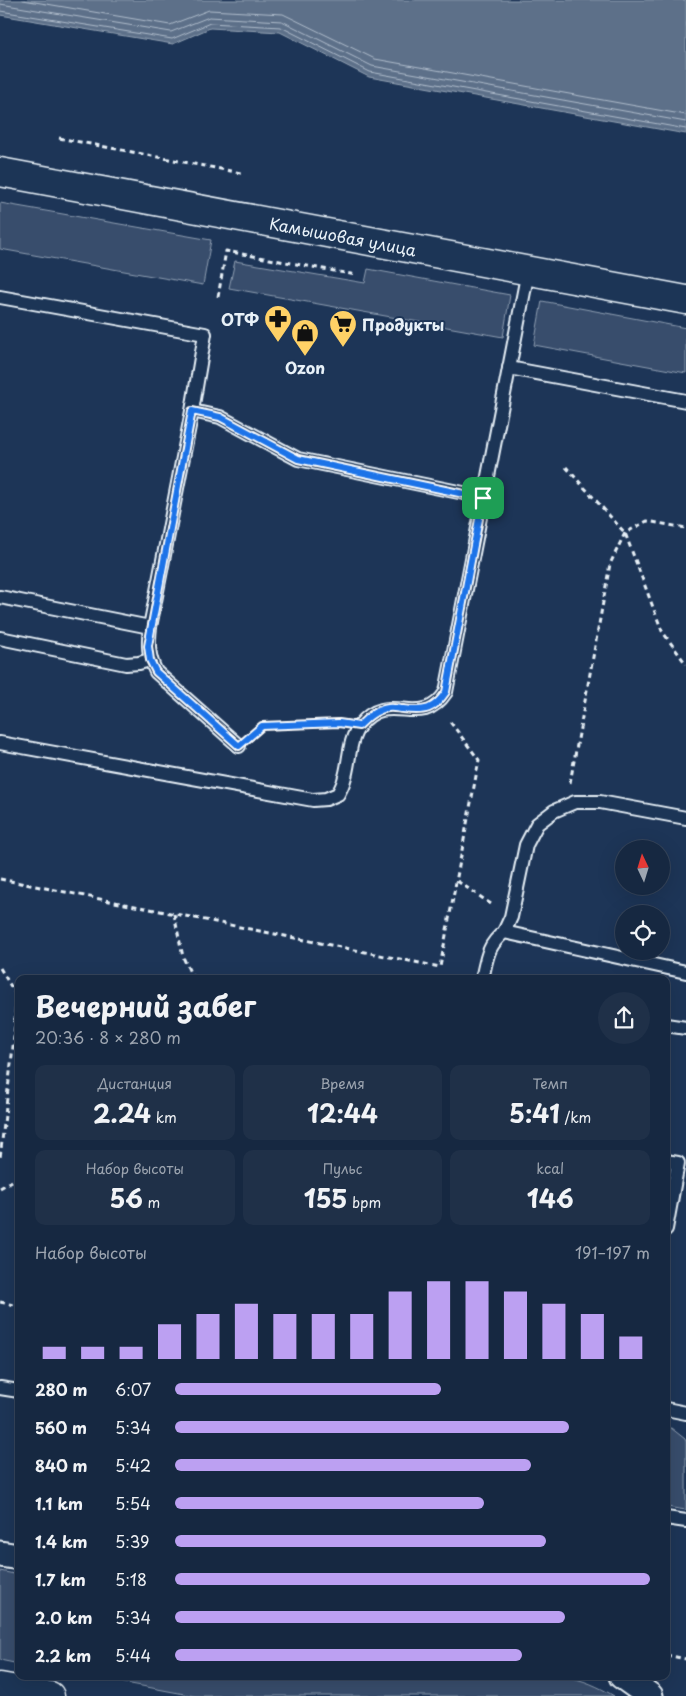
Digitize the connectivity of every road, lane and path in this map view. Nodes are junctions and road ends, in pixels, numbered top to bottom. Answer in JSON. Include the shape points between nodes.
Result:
{"nodes":[{"id":1,"x":59,"y":138,"type":"dead end"},
{"id":2,"x":0,"y":172,"type":"edge"},
{"id":3,"x":241,"y":173,"type":"dead end"},
{"id":4,"x":528,"y":271,"type":"junction"},
{"id":5,"x":356,"y":275,"type":"dead end"},
{"id":6,"x":0,"y":297,"type":"edge"},
{"id":7,"x":218,"y":297,"type":"dead end"},
{"id":8,"x":686,"y":300,"type":"edge"},
{"id":9,"x":509,"y":368,"type":"junction"},
{"id":10,"x":686,"y":401,"type":"edge"},
{"id":11,"x":192,"y":411,"type":"junction"},
{"id":12,"x":566,"y":467,"type":"dead end"},
{"id":13,"x":483,"y":498,"type":"junction"},
{"id":14,"x":686,"y":528,"type":"edge"},
{"id":15,"x":626,"y":532,"type":"junction"},
{"id":16,"x":0,"y":597,"type":"edge"},
{"id":17,"x":150,"y":626,"type":"junction"},
{"id":18,"x":0,"y":638,"type":"edge"},
{"id":19,"x":150,"y":660,"type":"junction"},
{"id":20,"x":686,"y":664,"type":"edge"},
{"id":21,"x":439,"y":703,"type":"junction"},
{"id":22,"x":359,"y":726,"type":"junction"},
{"id":23,"x":0,"y":743,"type":"edge"},
{"id":24,"x":239,"y":746,"type":"joint"},
{"id":25,"x":575,"y":802,"type":"junction"},
{"id":26,"x":686,"y":818,"type":"edge"},
{"id":27,"x":0,"y":879,"type":"edge"},
{"id":28,"x":457,"y":881,"type":"junction"},
{"id":29,"x":174,"y":914,"type":"junction"},
{"id":30,"x":511,"y":917,"type":"junction"},
{"id":31,"x":504,"y":932,"type":"junction"},
{"id":32,"x":0,"y":968,"type":"edge"},
{"id":33,"x":686,"y":972,"type":"edge"},
{"id":34,"x":192,"y":975,"type":"edge"},
{"id":35,"x":483,"y":975,"type":"edge"},
{"id":36,"x":15,"y":993,"type":"edge"},
{"id":37,"x":15,"y":1016,"type":"edge"},
{"id":38,"x":670,"y":1025,"type":"edge"},
{"id":39,"x":686,"y":1028,"type":"edge"},
{"id":40,"x":14,"y":1038,"type":"joint"},
{"id":41,"x":0,"y":1158,"type":"edge"},
{"id":42,"x":670,"y":1162,"type":"edge"},
{"id":43,"x":15,"y":1179,"type":"edge"},
{"id":44,"x":0,"y":1188,"type":"edge"},
{"id":45,"x":670,"y":1207,"type":"edge"},
{"id":46,"x":0,"y":1302,"type":"edge"},
{"id":47,"x":15,"y":1305,"type":"edge"},
{"id":48,"x":0,"y":1388,"type":"edge"},
{"id":49,"x":15,"y":1390,"type":"edge"},
{"id":50,"x":670,"y":1410,"type":"edge"},
{"id":51,"x":686,"y":1413,"type":"edge"},
{"id":52,"x":670,"y":1519,"type":"edge"},
{"id":53,"x":686,"y":1521,"type":"edge"},
{"id":54,"x":0,"y":1554,"type":"edge"},
{"id":55,"x":15,"y":1556,"type":"edge"},
{"id":56,"x":670,"y":1656,"type":"edge"},
{"id":57,"x":686,"y":1659,"type":"edge"},
{"id":58,"x":628,"y":1680,"type":"edge"},
{"id":59,"x":0,"y":1687,"type":"edge"},
{"id":60,"x":50,"y":1696,"type":"edge"},
{"id":61,"x":650,"y":1696,"type":"edge"}],
"edges":[{"from":1,"to":3,"type":"path"},
{"from":2,"to":4,"type":"street","name":"Камышовая улица"},
{"from":4,"to":8,"type":"street","name":"Камышовая улица"},
{"from":4,"to":9,"type":"lane"},
{"from":5,"to":7,"type":"path","via":[[226,251]]},
{"from":6,"to":11,"type":"lane","via":[[205,334]]},
{"from":9,"to":10,"type":"lane"},
{"from":9,"to":13,"type":"lane"},
{"from":11,"to":13,"type":"lane","via":[[220,417],[298,459]]},
{"from":11,"to":17,"type":"lane"},
{"from":12,"to":15,"type":"path"},
{"from":13,"to":21,"type":"lane","via":[[446,692]]},
{"from":14,"to":15,"type":"path","via":[[648,521]]},
{"from":15,"to":20,"type":"path","via":[[662,630]]},
{"from":15,"to":25,"type":"path","via":[[610,564],[570,787]]},
{"from":16,"to":17,"type":"lane"},
{"from":17,"to":19,"type":"lane"},
{"from":18,"to":19,"type":"lane","via":[[126,664]]},
{"from":19,"to":24,"type":"lane","via":[[156,672]]},
{"from":21,"to":22,"type":"lane","via":[[428,709],[388,708],[372,713]]},
{"from":21,"to":28,"type":"path","via":[[479,760]]},
{"from":22,"to":23,"type":"lane","via":[[338,794],[313,800]]},
{"from":22,"to":24,"type":"path","via":[[339,723],[262,726]]},
{"from":25,"to":26,"type":"lane","via":[[600,802]]},
{"from":25,"to":30,"type":"lane","via":[[554,811],[537,824],[526,845]]},
{"from":27,"to":29,"type":"path"},
{"from":28,"to":29,"type":"path","via":[[440,967]]},
{"from":28,"to":30,"type":"path"},
{"from":29,"to":34,"type":"path","via":[[183,957]]},
{"from":30,"to":31,"type":"lane"},
{"from":31,"to":33,"type":"lane"},
{"from":31,"to":35,"type":"lane","via":[[488,951]]},
{"from":32,"to":36,"type":"path"},
{"from":37,"to":40,"type":"path"},
{"from":38,"to":39,"type":"lane"},
{"from":40,"to":41,"type":"path"},
{"from":42,"to":45,"type":"lane","via":[[678,1163]]},
{"from":43,"to":44,"type":"path"},
{"from":46,"to":47,"type":"path"},
{"from":48,"to":49,"type":"lane"},
{"from":50,"to":51,"type":"lane"},
{"from":52,"to":53,"type":"lane"},
{"from":54,"to":55,"type":"street"},
{"from":56,"to":57,"type":"path"},
{"from":58,"to":61,"type":"street"},
{"from":59,"to":60,"type":"street"}]}
